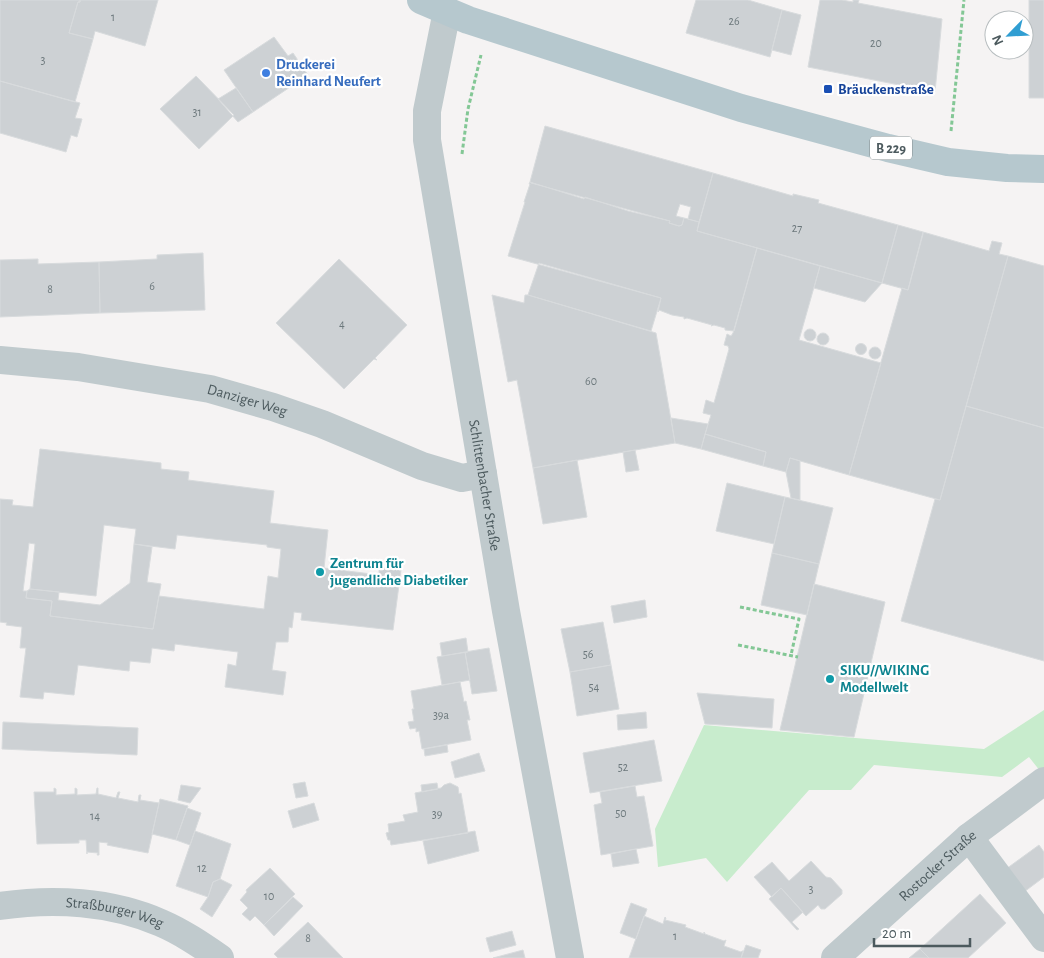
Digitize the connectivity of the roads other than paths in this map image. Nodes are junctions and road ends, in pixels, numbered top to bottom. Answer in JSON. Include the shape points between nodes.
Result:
{"nodes":[{"id":1,"x":421,"y":0,"type":"edge"},
{"id":2,"x":447,"y":11,"type":"junction"},
{"id":3,"x":1044,"y":169,"type":"edge"},
{"id":4,"x":0,"y":360,"type":"edge"},
{"id":5,"x":483,"y":474,"type":"junction"},
{"id":6,"x":1044,"y":781,"type":"edge"},
{"id":7,"x":969,"y":838,"type":"junction"},
{"id":8,"x":0,"y":906,"type":"edge"},
{"id":9,"x":1044,"y":938,"type":"edge"},
{"id":10,"x":220,"y":958,"type":"edge"},
{"id":11,"x":570,"y":958,"type":"edge"},
{"id":12,"x":835,"y":958,"type":"edge"}],
"edges":[{"from":1,"to":2,"type":"main road","number":"B 229"},
{"from":2,"to":3,"type":"main road","number":"B 229","via":[[741,108],[948,162]]},
{"from":2,"to":5,"type":"street","name":"Schlittenbacher Straße","via":[[427,110],[427,140]]},
{"from":4,"to":5,"type":"street","name":"Danziger Weg","via":[[78,367],[210,389],[322,424],[422,466],[462,478]]},
{"from":5,"to":11,"type":"street","name":"Schlittenbacher Straße"},
{"from":6,"to":7,"type":"street","name":"Rostocker Straße"},
{"from":7,"to":9,"type":"street"},
{"from":7,"to":12,"type":"street","name":"Rostocker Straße"},
{"from":8,"to":10,"type":"street","name":"Straßburger Weg","via":[[31,902],[114,907],[160,922]]}]}
